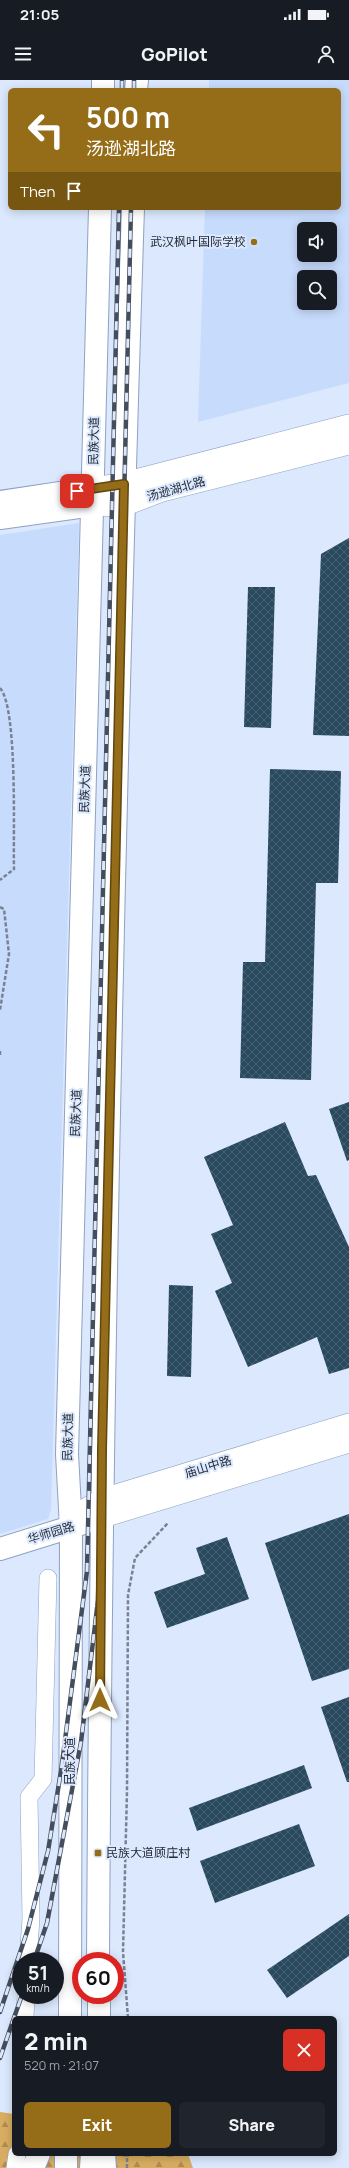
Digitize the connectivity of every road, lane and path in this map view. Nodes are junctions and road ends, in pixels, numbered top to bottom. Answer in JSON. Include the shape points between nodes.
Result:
{"nodes":[{"id":1,"x":100,"y":210,"type":"edge"},
{"id":2,"x":133,"y":210,"type":"edge"},
{"id":3,"x":349,"y":425,"type":"edge"},
{"id":4,"x":349,"y":444,"type":"edge"},
{"id":5,"x":124,"y":484,"type":"junction"},
{"id":6,"x":93,"y":496,"type":"junction"},
{"id":7,"x":0,"y":502,"type":"edge"},
{"id":8,"x":123,"y":506,"type":"junction"},
{"id":9,"x":0,"y":518,"type":"edge"},
{"id":10,"x":0,"y":688,"type":"edge"},
{"id":11,"x":0,"y":880,"type":"edge"},
{"id":12,"x":0,"y":907,"type":"edge"},
{"id":13,"x":0,"y":1010,"type":"edge"},
{"id":14,"x":0,"y":1051,"type":"edge"},
{"id":15,"x":0,"y":1055,"type":"edge"},
{"id":16,"x":349,"y":1424,"type":"edge"},
{"id":17,"x":349,"y":1442,"type":"edge"},
{"id":18,"x":103,"y":1508,"type":"junction"},
{"id":19,"x":71,"y":1522,"type":"junction"},
{"id":20,"x":168,"y":1523,"type":"dead end"},
{"id":21,"x":0,"y":1549,"type":"edge"},
{"id":22,"x":48,"y":1578,"type":"dead end"},
{"id":23,"x":29,"y":1952,"type":"edge"},
{"id":24,"x":98,"y":1952,"type":"edge"},
{"id":25,"x":26,"y":2004,"type":"edge"},
{"id":26,"x":97,"y":2004,"type":"edge"},
{"id":27,"x":99,"y":2004,"type":"edge"},
{"id":28,"x":25,"y":2016,"type":"edge"},
{"id":29,"x":70,"y":2016,"type":"edge"},
{"id":30,"x":96,"y":2016,"type":"edge"},
{"id":31,"x":100,"y":2016,"type":"edge"},
{"id":32,"x":128,"y":2016,"type":"edge"},
{"id":33,"x":17,"y":2156,"type":"edge"},
{"id":34,"x":38,"y":2156,"type":"edge"},
{"id":35,"x":66,"y":2156,"type":"edge"},
{"id":36,"x":92,"y":2156,"type":"edge"},
{"id":37,"x":104,"y":2156,"type":"edge"},
{"id":38,"x":127,"y":2156,"type":"edge"},
{"id":39,"x":15,"y":2168,"type":"edge"},
{"id":40,"x":34,"y":2168,"type":"edge"},
{"id":41,"x":66,"y":2168,"type":"edge"},
{"id":42,"x":91,"y":2168,"type":"edge"},
{"id":43,"x":105,"y":2168,"type":"edge"},
{"id":44,"x":127,"y":2168,"type":"edge"}],
"edges":[{"from":1,"to":6,"type":"main road","name":"民族大道"},
{"from":2,"to":5,"type":"main road"},
{"from":3,"to":5,"type":"street","name":"汤逊湖北路"},
{"from":4,"to":8,"type":"street","name":"汤逊湖北路","via":[[162,491]]},
{"from":5,"to":6,"type":"street","name":"汤逊湖北路"},
{"from":5,"to":8,"type":"main road"},
{"from":6,"to":7,"type":"main road","name":"汤逊湖北路"},
{"from":6,"to":8,"type":"street","name":"汤逊湖北路"},
{"from":6,"to":9,"type":"main road","name":"汤逊湖北路"},
{"from":6,"to":19,"type":"main road","name":"民族大道","via":[[67,1454]]},
{"from":8,"to":18,"type":"main road"},
{"from":10,"to":11,"type":"path","via":[[11,719],[14,869]]},
{"from":12,"to":13,"type":"path","via":[[4,909],[9,954]]},
{"from":14,"to":15,"type":"path"},
{"from":16,"to":18,"type":"street","name":"庙山中路"},
{"from":17,"to":18,"type":"street","name":"庙山中路"},
{"from":18,"to":19,"type":"main road","name":"华师园路"},
{"from":18,"to":24,"type":"main road"},
{"from":19,"to":21,"type":"main road","name":"华师园路"},
{"from":19,"to":29,"type":"main road","name":"民族大道"},
{"from":20,"to":32,"type":"path","via":[[135,1558],[128,1595],[123,1952]]},
{"from":22,"to":23,"type":"street","via":[[43,1779],[29,1796],[31,1918]]},
{"from":25,"to":28,"type":"street"},
{"from":26,"to":30,"type":"main road"},
{"from":27,"to":31,"type":"main road"},
{"from":33,"to":39,"type":"street"},
{"from":34,"to":40,"type":"main road"},
{"from":35,"to":41,"type":"main road"},
{"from":36,"to":42,"type":"main road"},
{"from":37,"to":43,"type":"main road"},
{"from":38,"to":44,"type":"path"}]}
